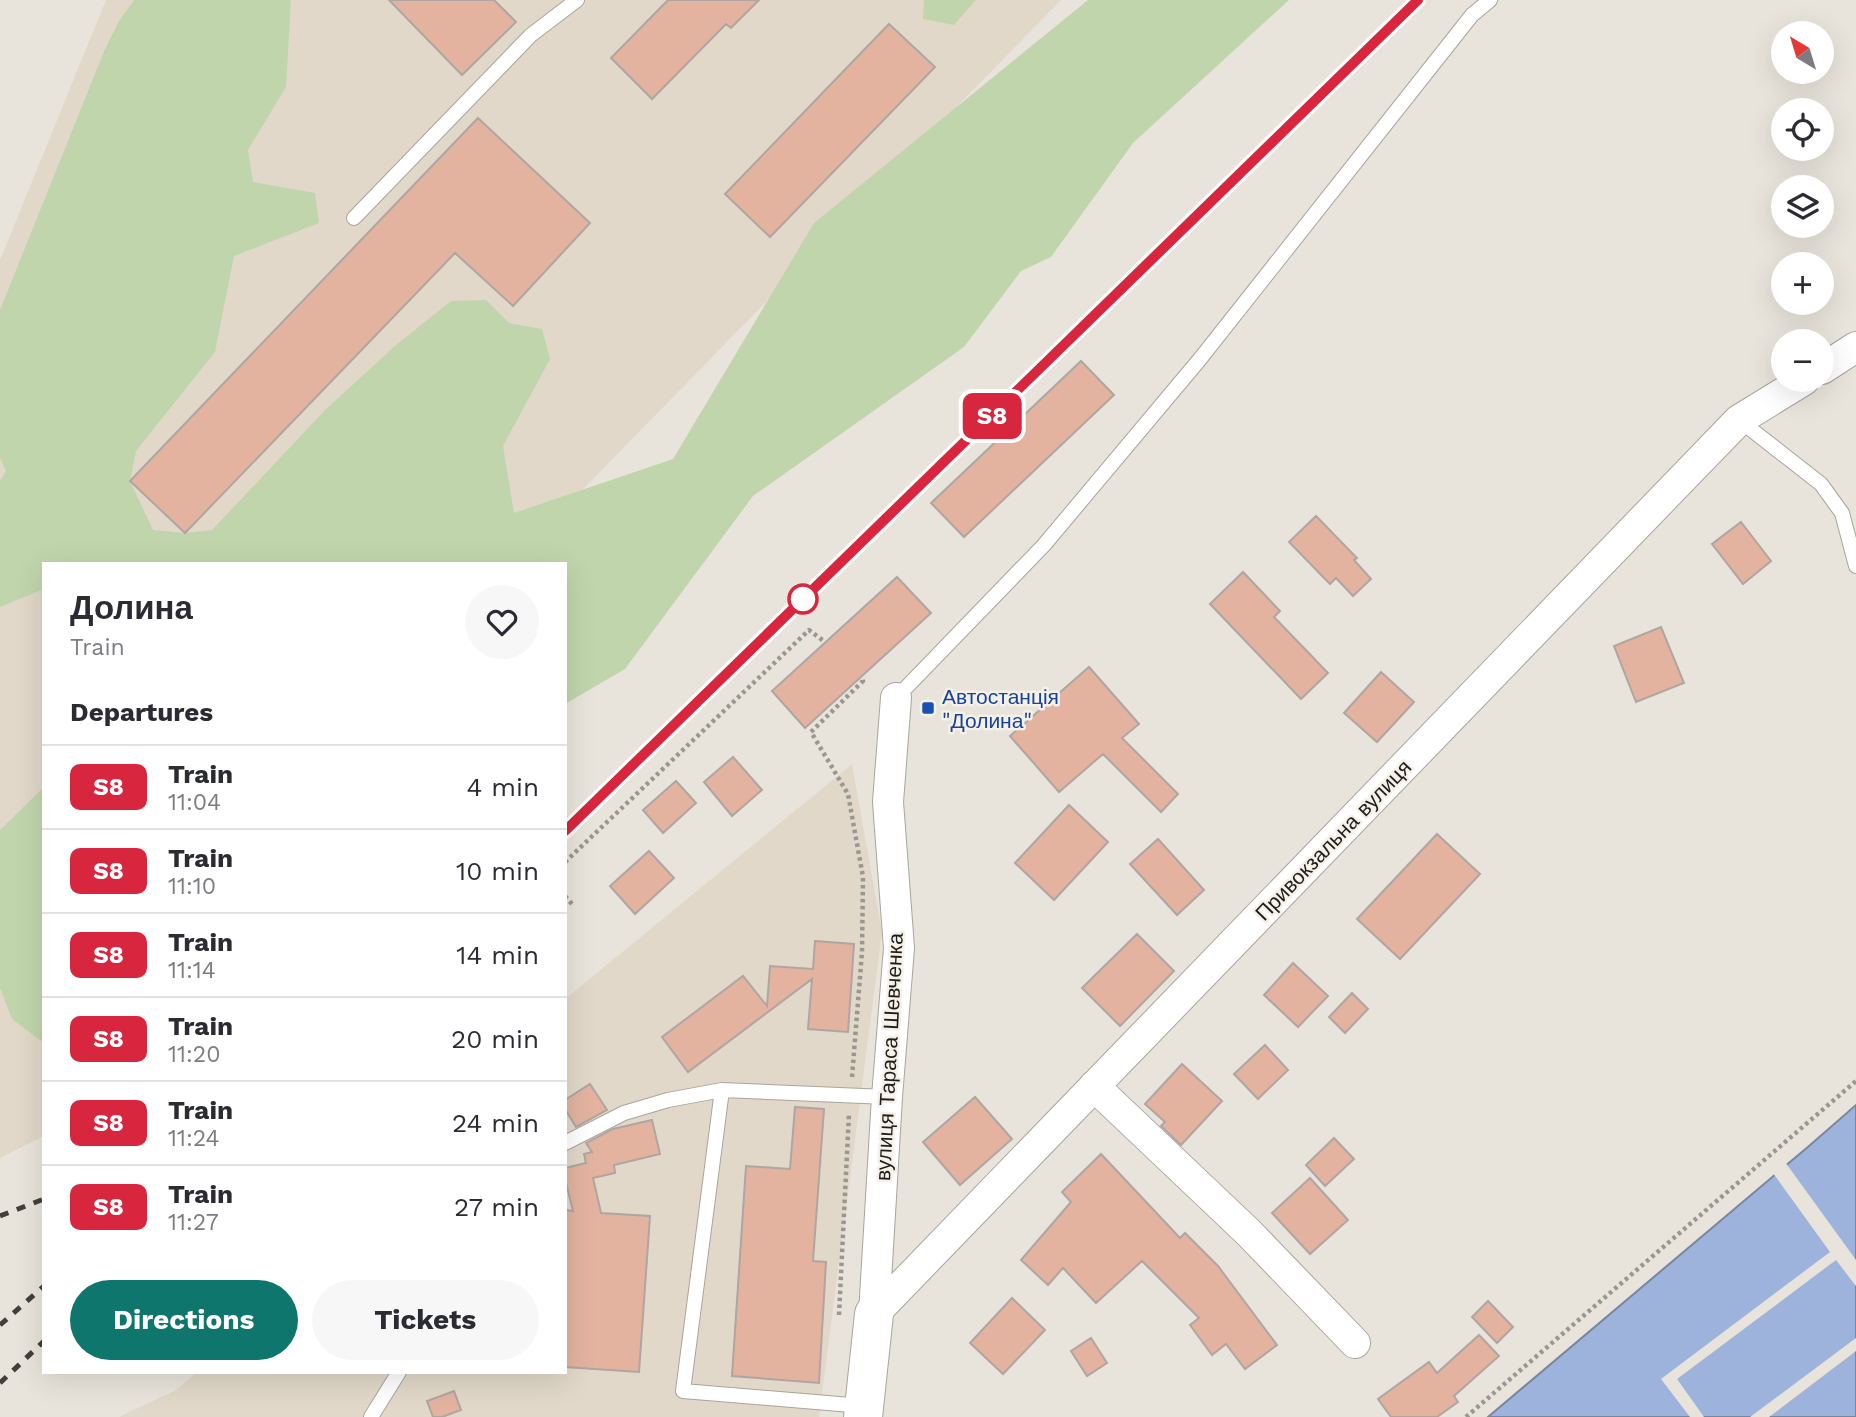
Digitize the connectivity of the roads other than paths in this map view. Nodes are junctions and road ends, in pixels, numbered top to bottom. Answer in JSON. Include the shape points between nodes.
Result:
{"nodes":[{"id":1,"x":577,"y":0,"type":"edge"},
{"id":2,"x":1490,"y":0,"type":"edge"},
{"id":3,"x":354,"y":218,"type":"dead end"},
{"id":4,"x":1856,"y":347,"type":"edge"},
{"id":5,"x":1834,"y":361,"type":"edge"},
{"id":6,"x":1784,"y":392,"type":"edge"},
{"id":7,"x":1738,"y":420,"type":"junction"},
{"id":8,"x":1856,"y":566,"type":"edge"},
{"id":9,"x":897,"y":698,"type":"joint"},
{"id":10,"x":1094,"y":1086,"type":"junction"},
{"id":11,"x":722,"y":1090,"type":"junction"},
{"id":12,"x":887,"y":1097,"type":"junction"},
{"id":13,"x":567,"y":1142,"type":"edge"},
{"id":14,"x":856,"y":1318,"type":"junction"},
{"id":15,"x":1355,"y":1343,"type":"dead end"},
{"id":16,"x":398,"y":1374,"type":"edge"},
{"id":17,"x":864,"y":1412,"type":"edge"},
{"id":18,"x":371,"y":1417,"type":"edge"}],
"edges":[{"from":1,"to":3,"type":"lane","via":[[531,35]]},
{"from":2,"to":9,"type":"lane","via":[[1472,15],[1199,359],[1044,545]]},
{"from":4,"to":5,"type":"street"},
{"from":6,"to":7,"type":"street","name":"Привокзальна вулиця"},
{"from":7,"to":8,"type":"lane","via":[[1821,484],[1842,513]]},
{"from":7,"to":10,"type":"street","name":"Привокзальна вулиця"},
{"from":9,"to":12,"type":"street","name":"вулиця Тараса Шевченка","via":[[888,802],[899,948]]},
{"from":10,"to":14,"type":"street","name":"Привокзальна вулиця"},
{"from":10,"to":15,"type":"street","via":[[1249,1233]]},
{"from":11,"to":12,"type":"lane"},
{"from":11,"to":13,"type":"lane","via":[[624,1113]]},
{"from":11,"to":17,"type":"lane","via":[[683,1391]]},
{"from":12,"to":14,"type":"street","name":"вулиця Тараса Шевченка"},
{"from":14,"to":17,"type":"street","name":"вулиця Тараса Шевченка"},
{"from":16,"to":18,"type":"lane"}]}
